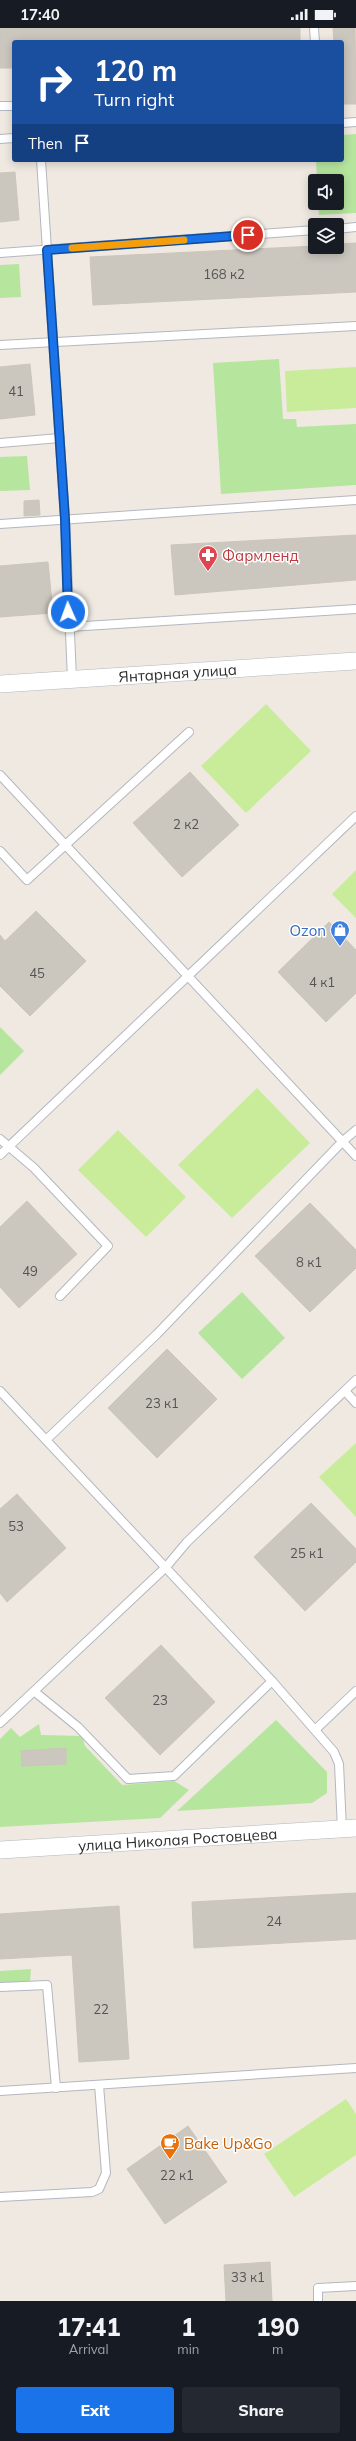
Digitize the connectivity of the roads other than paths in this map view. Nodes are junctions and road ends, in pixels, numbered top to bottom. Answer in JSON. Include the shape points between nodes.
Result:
{"nodes":[{"id":1,"x":314,"y":28,"type":"edge"},
{"id":2,"x":315,"y":40,"type":"edge"},
{"id":3,"x":0,"y":106,"type":"edge"},
{"id":4,"x":12,"y":106,"type":"edge"},
{"id":5,"x":356,"y":122,"type":"edge"},
{"id":6,"x":344,"y":123,"type":"edge"},
{"id":7,"x":12,"y":138,"type":"edge"},
{"id":8,"x":0,"y":139,"type":"edge"},
{"id":9,"x":41,"y":162,"type":"edge"},
{"id":10,"x":356,"y":227,"type":"edge"},
{"id":11,"x":344,"y":228,"type":"edge"},
{"id":12,"x":308,"y":231,"type":"edge"},
{"id":13,"x":47,"y":250,"type":"junction"},
{"id":14,"x":0,"y":253,"type":"edge"},
{"id":15,"x":356,"y":326,"type":"edge"},
{"id":16,"x":54,"y":343,"type":"junction"},
{"id":17,"x":0,"y":345,"type":"edge"},
{"id":18,"x":60,"y":438,"type":"junction"},
{"id":19,"x":0,"y":443,"type":"edge"},
{"id":20,"x":356,"y":500,"type":"edge"},
{"id":21,"x":65,"y":519,"type":"junction"},
{"id":22,"x":0,"y":524,"type":"edge"},
{"id":23,"x":356,"y":609,"type":"edge"},
{"id":24,"x":69,"y":627,"type":"junction"},
{"id":25,"x":356,"y":661,"type":"edge"},
{"id":26,"x":72,"y":679,"type":"junction"},
{"id":27,"x":0,"y":684,"type":"edge"},
{"id":28,"x":189,"y":732,"type":"dead end"},
{"id":29,"x":0,"y":775,"type":"edge"},
{"id":30,"x":356,"y":816,"type":"edge"},
{"id":31,"x":65,"y":846,"type":"junction"},
{"id":32,"x":0,"y":851,"type":"edge"},
{"id":33,"x":187,"y":976,"type":"junction"},
{"id":34,"x":356,"y":1130,"type":"edge"},
{"id":35,"x":0,"y":1139,"type":"edge"},
{"id":36,"x":343,"y":1141,"type":"junction"},
{"id":37,"x":8,"y":1147,"type":"junction"},
{"id":38,"x":0,"y":1155,"type":"edge"},
{"id":39,"x":356,"y":1156,"type":"edge"},
{"id":40,"x":60,"y":1296,"type":"dead end"},
{"id":41,"x":356,"y":1380,"type":"edge"},
{"id":42,"x":0,"y":1391,"type":"edge"},
{"id":43,"x":345,"y":1391,"type":"junction"},
{"id":44,"x":356,"y":1403,"type":"edge"},
{"id":45,"x":46,"y":1440,"type":"junction"},
{"id":46,"x":166,"y":1567,"type":"junction"},
{"id":47,"x":272,"y":1681,"type":"junction"},
{"id":48,"x":356,"y":1691,"type":"edge"},
{"id":49,"x":35,"y":1692,"type":"junction"},
{"id":50,"x":0,"y":1723,"type":"edge"},
{"id":51,"x":316,"y":1729,"type":"junction"},
{"id":52,"x":349,"y":1829,"type":"edge"},
{"id":53,"x":0,"y":1850,"type":"edge"},
{"id":54,"x":0,"y":1987,"type":"edge"},
{"id":55,"x":356,"y":2068,"type":"edge"},
{"id":56,"x":99,"y":2086,"type":"junction"},
{"id":57,"x":56,"y":2088,"type":"junction"},
{"id":58,"x":0,"y":2091,"type":"edge"},
{"id":59,"x":0,"y":2197,"type":"edge"},
{"id":60,"x":356,"y":2286,"type":"edge"},
{"id":61,"x":318,"y":2301,"type":"edge"}],
"edges":[{"from":1,"to":2,"type":"lane"},
{"from":3,"to":4,"type":"lane"},
{"from":5,"to":6,"type":"lane"},
{"from":7,"to":8,"type":"lane"},
{"from":9,"to":13,"type":"lane"},
{"from":10,"to":11,"type":"lane"},
{"from":12,"to":13,"type":"lane"},
{"from":13,"to":14,"type":"lane"},
{"from":13,"to":16,"type":"lane"},
{"from":15,"to":16,"type":"lane"},
{"from":16,"to":17,"type":"lane"},
{"from":16,"to":18,"type":"lane"},
{"from":18,"to":19,"type":"lane"},
{"from":18,"to":21,"type":"lane"},
{"from":20,"to":21,"type":"lane"},
{"from":21,"to":22,"type":"lane"},
{"from":21,"to":24,"type":"lane"},
{"from":23,"to":24,"type":"lane"},
{"from":24,"to":26,"type":"lane"},
{"from":25,"to":26,"type":"street","name":"Янтарная улица"},
{"from":26,"to":27,"type":"street","name":"Янтарная улица"},
{"from":28,"to":31,"type":"lane"},
{"from":29,"to":31,"type":"lane"},
{"from":30,"to":33,"type":"lane"},
{"from":31,"to":32,"type":"lane","via":[[27,880]]},
{"from":31,"to":33,"type":"lane"},
{"from":33,"to":36,"type":"lane"},
{"from":33,"to":37,"type":"lane"},
{"from":34,"to":36,"type":"lane"},
{"from":35,"to":37,"type":"lane"},
{"from":36,"to":39,"type":"lane"},
{"from":36,"to":45,"type":"lane","via":[[157,1334]]},
{"from":37,"to":38,"type":"lane"},
{"from":37,"to":40,"type":"lane","via":[[34,1168],[108,1246]]},
{"from":41,"to":43,"type":"lane"},
{"from":42,"to":45,"type":"lane"},
{"from":43,"to":44,"type":"lane"},
{"from":43,"to":46,"type":"lane","via":[[187,1542]]},
{"from":45,"to":46,"type":"lane"},
{"from":46,"to":47,"type":"lane"},
{"from":46,"to":49,"type":"lane"},
{"from":47,"to":49,"type":"lane","via":[[174,1776],[128,1779],[78,1727]]},
{"from":47,"to":51,"type":"lane"},
{"from":48,"to":51,"type":"lane"},
{"from":49,"to":50,"type":"lane"},
{"from":51,"to":52,"type":"lane","via":[[334,1752],[339,1764]]},
{"from":52,"to":53,"type":"street","name":"улица Николая Ростовцева"},
{"from":54,"to":57,"type":"lane","via":[[47,1985]]},
{"from":55,"to":56,"type":"lane"},
{"from":56,"to":57,"type":"lane"},
{"from":56,"to":59,"type":"lane","via":[[106,2173],[98,2189],[92,2192]]},
{"from":57,"to":58,"type":"lane"},
{"from":60,"to":61,"type":"lane","via":[[318,2288]]}]}
